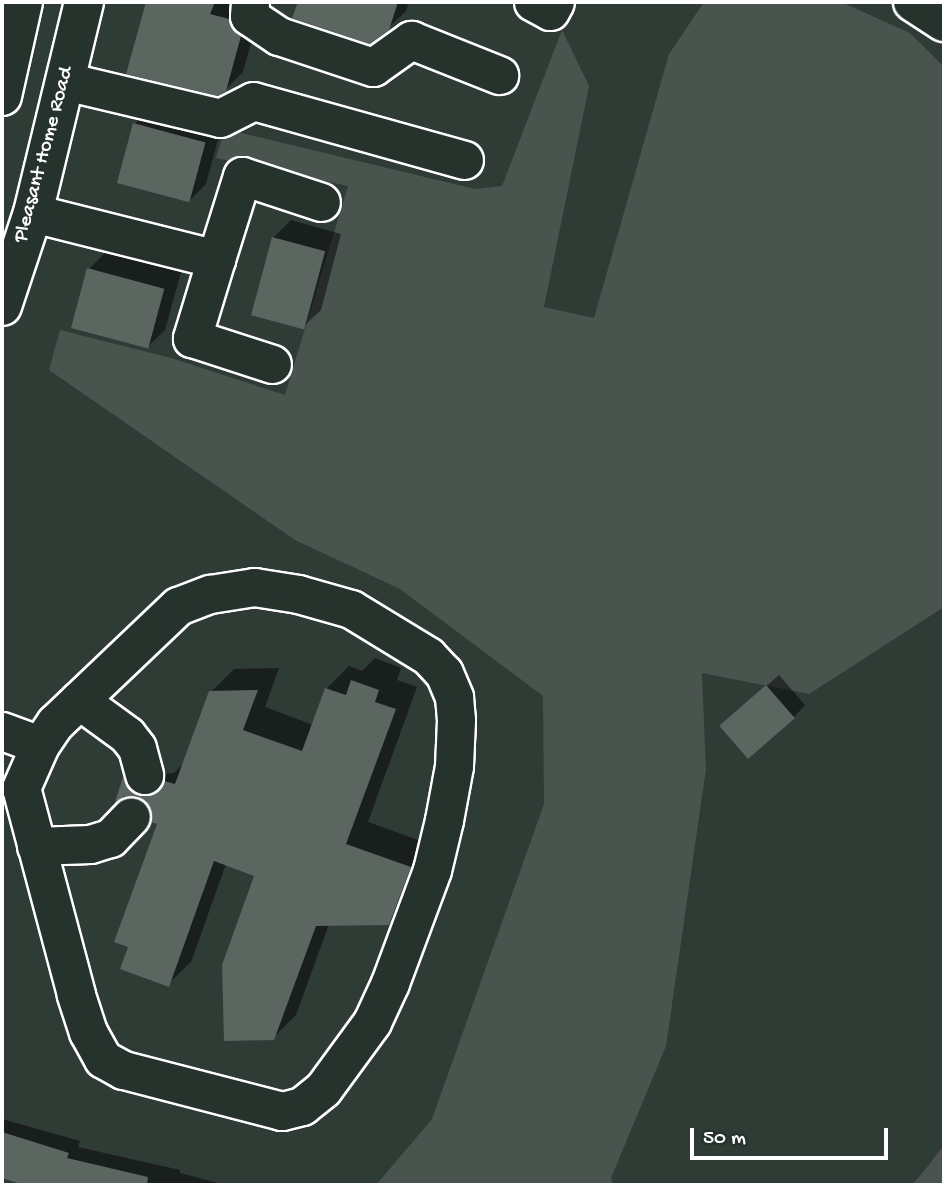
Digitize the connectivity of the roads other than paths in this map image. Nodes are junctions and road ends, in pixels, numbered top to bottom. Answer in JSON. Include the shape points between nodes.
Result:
{"nodes":[{"id":1,"x":23,"y":2,"type":"edge"},
{"id":2,"x":84,"y":2,"type":"edge"},
{"id":3,"x":250,"y":2,"type":"edge"},
{"id":4,"x":533,"y":2,"type":"edge"},
{"id":5,"x":555,"y":2,"type":"edge"},
{"id":6,"x":912,"y":2,"type":"edge"},
{"id":7,"x":944,"y":22,"type":"edge"},
{"id":8,"x":499,"y":75,"type":"dead end"},
{"id":9,"x":65,"y":81,"type":"junction"},
{"id":10,"x":2,"y":96,"type":"edge"},
{"id":11,"x":464,"y":160,"type":"dead end"},
{"id":12,"x":321,"y":202,"type":"dead end"},
{"id":13,"x":33,"y":213,"type":"junction"},
{"id":14,"x":216,"y":259,"type":"junction"},
{"id":15,"x":5,"y":284,"type":"edge"},
{"id":16,"x":272,"y":364,"type":"dead end"},
{"id":17,"x":79,"y":700,"type":"junction"},
{"id":18,"x":2,"y":731,"type":"edge"},
{"id":19,"x":40,"y":744,"type":"junction"},
{"id":20,"x":144,"y":775,"type":"dead end"},
{"id":21,"x":11,"y":785,"type":"edge"},
{"id":22,"x":131,"y":816,"type":"dead end"},
{"id":23,"x":36,"y":846,"type":"junction"}],
"edges":[{"from":1,"to":10,"type":"main road"},
{"from":2,"to":9,"type":"main road","name":"Pleasant Home Road"},
{"from":3,"to":8,"type":"lane","via":[[249,16],[279,36],[373,67],[411,40]]},
{"from":4,"to":5,"type":"lane","via":[[550,11]]},
{"from":6,"to":7,"type":"main road"},
{"from":9,"to":11,"type":"lane","via":[[220,118],[253,102]]},
{"from":9,"to":13,"type":"main road","name":"Pleasant Home Road"},
{"from":12,"to":14,"type":"lane","via":[[242,176]]},
{"from":13,"to":14,"type":"lane"},
{"from":13,"to":15,"type":"main road","name":"Pleasant Home Road"},
{"from":14,"to":16,"type":"lane","via":[[192,338]]},
{"from":17,"to":19,"type":"lane"},
{"from":17,"to":20,"type":"lane","via":[[127,735],[137,748]]},
{"from":17,"to":23,"type":"lane","via":[[178,606],[210,594],[254,587],[351,609],[428,656],[444,673],[454,697],[453,766],[432,870],[372,1021],[323,1088],[302,1106],[282,1111],[123,1070],[103,1059],[88,1032]]},
{"from":18,"to":19,"type":"lane"},
{"from":19,"to":21,"type":"lane"},
{"from":21,"to":23,"type":"lane"},
{"from":22,"to":23,"type":"lane","via":[[110,838],[90,844]]}]}
